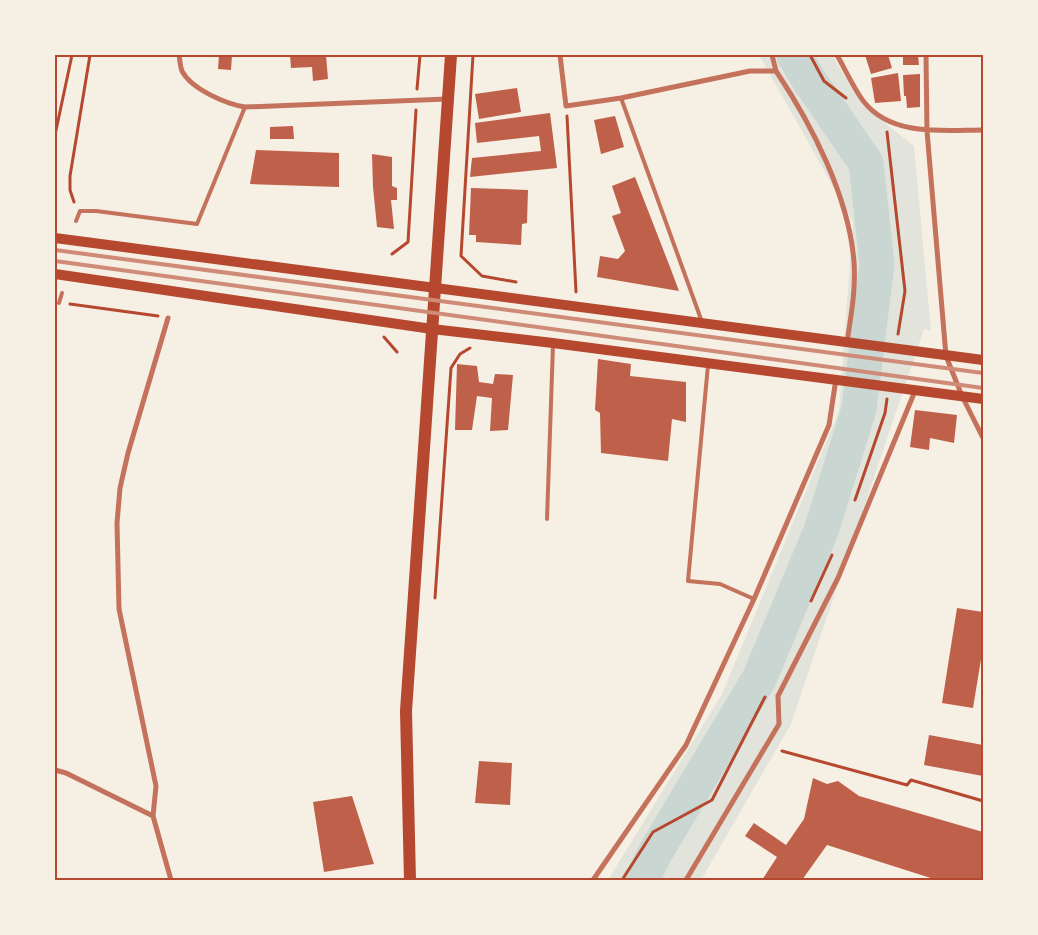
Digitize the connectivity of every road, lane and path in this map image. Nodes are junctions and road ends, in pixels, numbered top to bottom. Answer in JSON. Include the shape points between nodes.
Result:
{"nodes":[{"id":1,"x":72,"y":55,"type":"edge"},
{"id":2,"x":90,"y":55,"type":"edge"},
{"id":3,"x":179,"y":55,"type":"edge"},
{"id":4,"x":420,"y":55,"type":"edge"},
{"id":5,"x":450,"y":55,"type":"edge"},
{"id":6,"x":474,"y":55,"type":"edge"},
{"id":7,"x":560,"y":55,"type":"edge"},
{"id":8,"x":772,"y":55,"type":"edge"},
{"id":9,"x":837,"y":55,"type":"edge"},
{"id":10,"x":926,"y":55,"type":"edge"},
{"id":11,"x":776,"y":71,"type":"junction"},
{"id":12,"x":621,"y":98,"type":"junction"},
{"id":13,"x":447,"y":99,"type":"junction"},
{"id":14,"x":416,"y":100,"type":"junction"},
{"id":15,"x":566,"y":106,"type":"junction"},
{"id":16,"x":246,"y":107,"type":"junction"},
{"id":17,"x":983,"y":130,"type":"edge"},
{"id":18,"x":927,"y":131,"type":"junction"},
{"id":19,"x":887,"y":132,"type":"dead end"},
{"id":20,"x":55,"y":135,"type":"edge"},
{"id":21,"x":80,"y":211,"type":"junction"},
{"id":22,"x":76,"y":221,"type":"dead end"},
{"id":23,"x":55,"y":238,"type":"edge"},
{"id":24,"x":392,"y":254,"type":"dead end"},
{"id":25,"x":461,"y":256,"type":"dead end"},
{"id":26,"x":55,"y":274,"type":"edge"},
{"id":27,"x":435,"y":288,"type":"junction"},
{"id":28,"x":62,"y":293,"type":"dead end"},
{"id":29,"x":59,"y":303,"type":"joint"},
{"id":30,"x":577,"y":308,"type":"junction"},
{"id":31,"x":168,"y":318,"type":"joint"},
{"id":32,"x":703,"y":323,"type":"junction"},
{"id":33,"x":432,"y":329,"type":"junction"},
{"id":34,"x":897,"y":338,"type":"dead end"},
{"id":35,"x":553,"y":343,"type":"junction"},
{"id":36,"x":847,"y":343,"type":"junction"},
{"id":37,"x":476,"y":345,"type":"dead end"},
{"id":38,"x":946,"y":356,"type":"junction"},
{"id":39,"x":983,"y":360,"type":"edge"},
{"id":40,"x":708,"y":362,"type":"junction"},
{"id":41,"x":840,"y":379,"type":"junction"},
{"id":42,"x":912,"y":389,"type":"junction"},
{"id":43,"x":888,"y":394,"type":"dead end"},
{"id":44,"x":962,"y":396,"type":"junction"},
{"id":45,"x":983,"y":399,"type":"edge"},
{"id":46,"x":983,"y":438,"type":"edge"},
{"id":47,"x":853,"y":506,"type":"dead end"},
{"id":48,"x":547,"y":519,"type":"dead end"},
{"id":49,"x":834,"y":552,"type":"dead end"},
{"id":50,"x":435,"y":598,"type":"dead end"},
{"id":51,"x":754,"y":599,"type":"junction"},
{"id":52,"x":808,"y":606,"type":"dead end"},
{"id":53,"x":765,"y":697,"type":"dead end"},
{"id":54,"x":782,"y":751,"type":"dead end"},
{"id":55,"x":55,"y":770,"type":"edge"},
{"id":56,"x":983,"y":801,"type":"edge"},
{"id":57,"x":153,"y":816,"type":"junction"},
{"id":58,"x":171,"y":880,"type":"edge"},
{"id":59,"x":410,"y":880,"type":"edge"},
{"id":60,"x":593,"y":880,"type":"edge"},
{"id":61,"x":622,"y":880,"type":"edge"},
{"id":62,"x":686,"y":880,"type":"edge"}],
"edges":[{"from":1,"to":20,"type":"path"},
{"from":2,"to":21,"type":"path","via":[[70,176],[70,190]]},
{"from":3,"to":16,"type":"street","via":[[182,71],[194,85],[229,104]]},
{"from":4,"to":14,"type":"path"},
{"from":5,"to":13,"type":"main road"},
{"from":6,"to":25,"type":"path"},
{"from":7,"to":15,"type":"street"},
{"from":8,"to":11,"type":"street"},
{"from":9,"to":18,"type":"street","via":[[864,102],[884,119]]},
{"from":10,"to":18,"type":"street"},
{"from":11,"to":12,"type":"street","via":[[750,71]]},
{"from":11,"to":36,"type":"street","via":[[797,103],[823,154],[849,224],[854,263]]},
{"from":12,"to":15,"type":"street"},
{"from":12,"to":32,"type":"lane"},
{"from":13,"to":14,"type":"street"},
{"from":13,"to":27,"type":"main road"},
{"from":14,"to":16,"type":"street"},
{"from":14,"to":24,"type":"path","via":[[408,242]]},
{"from":15,"to":30,"type":"path"},
{"from":16,"to":21,"type":"lane","via":[[197,224]]},
{"from":17,"to":18,"type":"street"},
{"from":18,"to":38,"type":"street"},
{"from":19,"to":34,"type":"path","via":[[905,291]]},
{"from":21,"to":22,"type":"lane"},
{"from":23,"to":27,"type":"main road"},
{"from":26,"to":33,"type":"main road"},
{"from":27,"to":30,"type":"main road"},
{"from":27,"to":33,"type":"main road"},
{"from":28,"to":29,"type":"lane"},
{"from":29,"to":31,"type":"path"},
{"from":30,"to":32,"type":"main road"},
{"from":31,"to":57,"type":"street","via":[[128,453],[117,523],[119,609],[156,786]]},
{"from":32,"to":36,"type":"main road"},
{"from":33,"to":35,"type":"main road"},
{"from":33,"to":59,"type":"main road","via":[[406,711]]},
{"from":35,"to":40,"type":"main road"},
{"from":35,"to":48,"type":"lane"},
{"from":36,"to":38,"type":"main road"},
{"from":37,"to":50,"type":"path","via":[[460,354],[450,368]]},
{"from":38,"to":39,"type":"main road"},
{"from":38,"to":44,"type":"street"},
{"from":40,"to":41,"type":"main road"},
{"from":40,"to":51,"type":"lane","via":[[688,580],[720,584]]},
{"from":41,"to":42,"type":"main road"},
{"from":41,"to":51,"type":"street","via":[[829,425]]},
{"from":42,"to":44,"type":"main road"},
{"from":42,"to":62,"type":"street","via":[[838,578],[778,696],[779,724]]},
{"from":43,"to":47,"type":"path","via":[[885,413]]},
{"from":44,"to":45,"type":"main road"},
{"from":44,"to":46,"type":"street"},
{"from":49,"to":52,"type":"path"},
{"from":51,"to":60,"type":"street","via":[[686,745]]},
{"from":53,"to":61,"type":"path","via":[[712,800],[653,832]]},
{"from":54,"to":56,"type":"path","via":[[907,785],[911,780]]},
{"from":55,"to":57,"type":"street"},
{"from":57,"to":58,"type":"street"}]}
